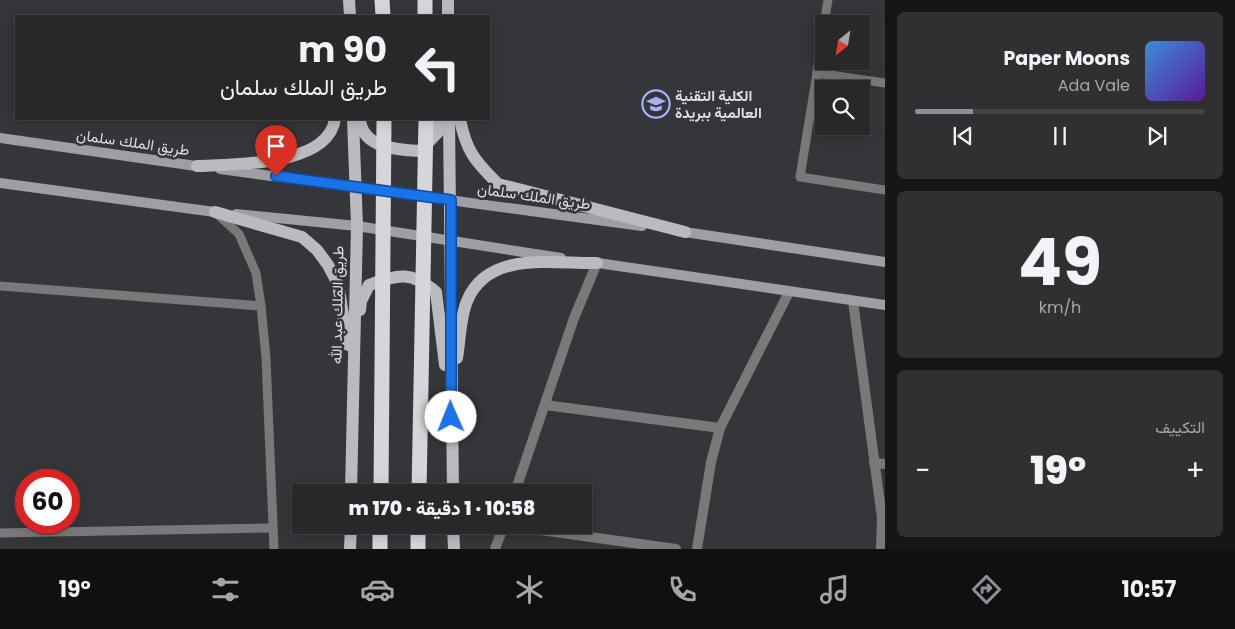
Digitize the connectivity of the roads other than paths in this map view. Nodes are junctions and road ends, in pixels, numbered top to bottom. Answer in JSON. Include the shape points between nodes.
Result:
{"nodes":[{"id":1,"x":350,"y":0,"type":"edge"},
{"id":2,"x":382,"y":0,"type":"edge"},
{"id":3,"x":425,"y":0,"type":"edge"},
{"id":4,"x":448,"y":0,"type":"edge"},
{"id":5,"x":828,"y":0,"type":"edge"},
{"id":6,"x":350,"y":15,"type":"edge"},
{"id":7,"x":383,"y":15,"type":"edge"},
{"id":8,"x":425,"y":15,"type":"edge"},
{"id":9,"x":448,"y":15,"type":"edge"},
{"id":10,"x":826,"y":15,"type":"edge"},
{"id":11,"x":817,"y":70,"type":"edge"},
{"id":12,"x":817,"y":73,"type":"junction"},
{"id":13,"x":885,"y":83,"type":"edge"},
{"id":14,"x":335,"y":120,"type":"edge"},
{"id":15,"x":353,"y":120,"type":"edge"},
{"id":16,"x":360,"y":120,"type":"edge"},
{"id":17,"x":384,"y":120,"type":"edge"},
{"id":18,"x":426,"y":120,"type":"edge"},
{"id":19,"x":440,"y":120,"type":"edge"},
{"id":20,"x":450,"y":120,"type":"edge"},
{"id":21,"x":460,"y":120,"type":"edge"},
{"id":22,"x":0,"y":138,"type":"edge"},
{"id":23,"x":197,"y":166,"type":"junction"},
{"id":24,"x":0,"y":182,"type":"edge"},
{"id":25,"x":355,"y":186,"type":"junction"},
{"id":26,"x":885,"y":190,"type":"edge"},
{"id":27,"x":451,"y":200,"type":"junction"},
{"id":28,"x":215,"y":212,"type":"junction"},
{"id":29,"x":356,"y":226,"type":"junction"},
{"id":30,"x":685,"y":232,"type":"junction"},
{"id":31,"x":451,"y":240,"type":"junction"},
{"id":32,"x":885,"y":262,"type":"edge"},
{"id":33,"x":597,"y":263,"type":"junction"},
{"id":34,"x":0,"y":286,"type":"edge"},
{"id":35,"x":789,"y":292,"type":"junction"},
{"id":36,"x":853,"y":301,"type":"junction"},
{"id":37,"x":885,"y":305,"type":"edge"},
{"id":38,"x":262,"y":306,"type":"junction"},
{"id":39,"x":353,"y":380,"type":"junction"},
{"id":40,"x":451,"y":398,"type":"junction"},
{"id":41,"x":544,"y":405,"type":"junction"},
{"id":42,"x":720,"y":428,"type":"junction"},
{"id":43,"x":880,"y":464,"type":"edge"},
{"id":44,"x":351,"y":484,"type":"edge"},
{"id":45,"x":381,"y":484,"type":"edge"},
{"id":46,"x":419,"y":484,"type":"edge"},
{"id":47,"x":452,"y":484,"type":"edge"},
{"id":48,"x":518,"y":484,"type":"edge"},
{"id":49,"x":273,"y":528,"type":"junction"},
{"id":50,"x":0,"y":533,"type":"edge"},
{"id":51,"x":351,"y":534,"type":"edge"},
{"id":52,"x":380,"y":534,"type":"edge"},
{"id":53,"x":418,"y":534,"type":"edge"},
{"id":54,"x":453,"y":534,"type":"edge"},
{"id":55,"x":501,"y":534,"type":"edge"},
{"id":56,"x":568,"y":534,"type":"edge"},
{"id":57,"x":274,"y":549,"type":"edge"},
{"id":58,"x":350,"y":549,"type":"edge"},
{"id":59,"x":380,"y":549,"type":"edge"},
{"id":60,"x":418,"y":549,"type":"edge"},
{"id":61,"x":454,"y":549,"type":"edge"},
{"id":62,"x":495,"y":549,"type":"edge"},
{"id":63,"x":676,"y":549,"type":"edge"},
{"id":64,"x":697,"y":549,"type":"edge"},
{"id":65,"x":881,"y":549,"type":"edge"}],
"edges":[{"from":1,"to":6,"type":"main road"},
{"from":2,"to":7,"type":"highway"},
{"from":3,"to":8,"type":"highway"},
{"from":4,"to":9,"type":"main road"},
{"from":5,"to":10,"type":"lane"},
{"from":11,"to":12,"type":"lane"},
{"from":12,"to":13,"type":"lane"},
{"from":12,"to":26,"type":"lane","via":[[800,177]]},
{"from":14,"to":23,"type":"main road","via":[[321,142],[281,161]]},
{"from":15,"to":25,"type":"main road","name":"طريق الملك عبد الله"},
{"from":16,"to":19,"type":"main road","via":[[360,126],[368,136],[390,149],[420,151],[438,132]]},
{"from":17,"to":45,"type":"highway"},
{"from":18,"to":46,"type":"highway"},
{"from":20,"to":27,"type":"main road"},
{"from":21,"to":30,"type":"main road","via":[[464,142],[477,163],[498,184]]},
{"from":22,"to":23,"type":"main road","name":"طريق الملك سلمان"},
{"from":23,"to":25,"type":"main road","name":"طريق الملك سلمان"},
{"from":24,"to":28,"type":"main road"},
{"from":25,"to":27,"type":"main road","name":"طريق الملك سلمان"},
{"from":25,"to":29,"type":"main road","name":"طريق الملك عبد الله"},
{"from":27,"to":30,"type":"main road","name":"طريق الملك سلمان"},
{"from":27,"to":31,"type":"main road"},
{"from":28,"to":29,"type":"main road"},
{"from":28,"to":38,"type":"lane","via":[[239,234],[256,273]]},
{"from":28,"to":39,"type":"main road","via":[[302,237],[317,250],[338,284]]},
{"from":29,"to":31,"type":"main road"},
{"from":29,"to":39,"type":"main road","name":"طريق الملك عبد الله"},
{"from":30,"to":32,"type":"main road","name":"طريق الملك سلمان"},
{"from":31,"to":33,"type":"main road"},
{"from":31,"to":40,"type":"main road"},
{"from":33,"to":35,"type":"main road"},
{"from":33,"to":40,"type":"main road","via":[[512,264],[496,269],[478,283],[466,302]]},
{"from":33,"to":41,"type":"street"},
{"from":34,"to":38,"type":"lane"},
{"from":35,"to":36,"type":"main road"},
{"from":35,"to":42,"type":"street"},
{"from":36,"to":37,"type":"main road"},
{"from":36,"to":43,"type":"street"},
{"from":38,"to":49,"type":"lane"},
{"from":39,"to":40,"type":"main road","via":[[361,301],[369,285],[398,274],[424,282],[436,292]]},
{"from":39,"to":44,"type":"main road","name":"طريق الملك عبد الله"},
{"from":40,"to":47,"type":"main road"},
{"from":41,"to":42,"type":"street"},
{"from":41,"to":48,"type":"street"},
{"from":42,"to":64,"type":"street","via":[[710,462]]},
{"from":43,"to":65,"type":"street"},
{"from":49,"to":50,"type":"lane"},
{"from":49,"to":57,"type":"lane"},
{"from":51,"to":58,"type":"main road"},
{"from":52,"to":59,"type":"highway"},
{"from":53,"to":60,"type":"highway"},
{"from":54,"to":61,"type":"main road"},
{"from":55,"to":62,"type":"street"},
{"from":56,"to":63,"type":"street"}]}
